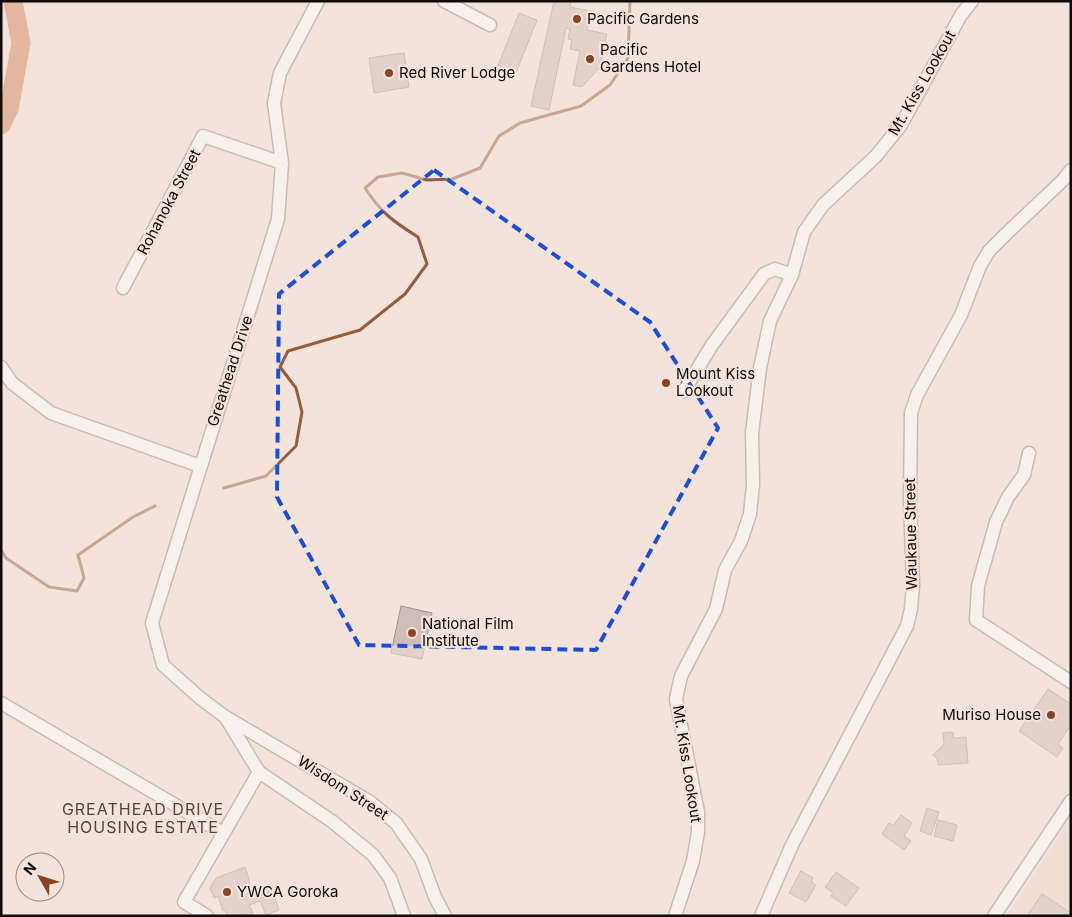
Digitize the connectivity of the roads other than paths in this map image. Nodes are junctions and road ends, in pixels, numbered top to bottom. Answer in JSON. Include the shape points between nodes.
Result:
{"nodes":[{"id":1,"x":318,"y":1,"type":"edge"},
{"id":2,"x":444,"y":1,"type":"edge"},
{"id":3,"x":972,"y":1,"type":"edge"},
{"id":4,"x":490,"y":25,"type":"dead end"},
{"id":5,"x":282,"y":163,"type":"junction"},
{"id":6,"x":1071,"y":170,"type":"edge"},
{"id":7,"x":792,"y":275,"type":"junction"},
{"id":8,"x":123,"y":288,"type":"dead end"},
{"id":9,"x":1,"y":366,"type":"edge"},
{"id":10,"x":684,"y":391,"type":"dead end"},
{"id":11,"x":1029,"y":453,"type":"dead end"},
{"id":12,"x":200,"y":466,"type":"junction"},
{"id":13,"x":1071,"y":682,"type":"edge"},
{"id":14,"x":1,"y":703,"type":"edge"},
{"id":15,"x":224,"y":716,"type":"junction"},
{"id":16,"x":259,"y":772,"type":"junction"},
{"id":17,"x":1071,"y":801,"type":"edge"},
{"id":18,"x":223,"y":833,"type":"junction"},
{"id":19,"x":207,"y":916,"type":"edge"},
{"id":20,"x":404,"y":916,"type":"edge"},
{"id":21,"x":444,"y":916,"type":"edge"},
{"id":22,"x":675,"y":916,"type":"edge"},
{"id":23,"x":762,"y":916,"type":"edge"},
{"id":24,"x":994,"y":916,"type":"edge"}],
"edges":[{"from":1,"to":5,"type":"street","name":"Greathead Drive","via":[[280,74],[274,103]]},
{"from":2,"to":4,"type":"street"},
{"from":3,"to":7,"type":"street","name":"Mt. Kiss Lookout","via":[[901,125],[876,156],[823,205],[804,232]]},
{"from":5,"to":8,"type":"street","name":"Rohanoka Street","via":[[204,136]]},
{"from":5,"to":12,"type":"street","name":"Greathead Drive","via":[[278,219]]},
{"from":6,"to":23,"type":"street","name":"Waukaue Street","via":[[990,251],[980,266],[961,315],[917,395],[911,414],[913,585],[907,626],[792,845]]},
{"from":7,"to":10,"type":"street","via":[[775,269],[764,274],[712,345]]},
{"from":7,"to":22,"type":"street","name":"Mt. Kiss Lookout","via":[[770,321],[760,368],[752,433],[750,514],[741,541],[725,570],[716,609],[680,676],[676,699],[698,812],[698,832],[693,861]]},
{"from":9,"to":12,"type":"street","via":[[12,383],[51,413]]},
{"from":11,"to":13,"type":"street","via":[[1024,474],[1008,496],[996,522],[978,586],[976,620]]},
{"from":12,"to":15,"type":"street","name":"Greathead Drive","via":[[152,623],[163,666]]},
{"from":14,"to":18,"type":"street"},
{"from":15,"to":16,"type":"street"},
{"from":15,"to":21,"type":"street","name":"Wisdom Street","via":[[370,802],[396,823],[421,859]]},
{"from":16,"to":18,"type":"street"},
{"from":16,"to":20,"type":"street","via":[[333,822],[372,854],[390,878]]},
{"from":17,"to":24,"type":"street"},
{"from":18,"to":19,"type":"street","via":[[184,902]]}]}
